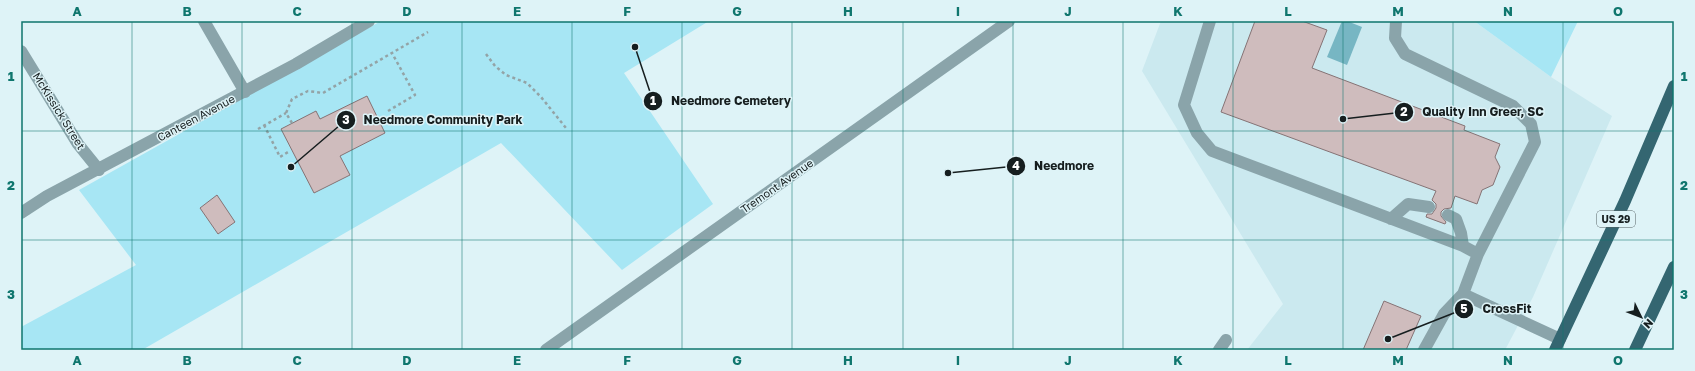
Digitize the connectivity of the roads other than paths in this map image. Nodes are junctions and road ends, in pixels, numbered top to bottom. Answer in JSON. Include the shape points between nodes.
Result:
{"nodes":[{"id":1,"x":204,"y":21,"type":"edge"},
{"id":2,"x":368,"y":21,"type":"edge"},
{"id":3,"x":1009,"y":21,"type":"edge"},
{"id":4,"x":1210,"y":21,"type":"edge"},
{"id":5,"x":1396,"y":21,"type":"edge"},
{"id":6,"x":21,"y":51,"type":"edge"},
{"id":7,"x":1674,"y":86,"type":"edge"},
{"id":8,"x":245,"y":92,"type":"junction"},
{"id":9,"x":99,"y":170,"type":"junction"},
{"id":10,"x":1430,"y":207,"type":"dead end"},
{"id":11,"x":21,"y":213,"type":"edge"},
{"id":12,"x":1448,"y":215,"type":"dead end"},
{"id":13,"x":1391,"y":219,"type":"junction"},
{"id":14,"x":1463,"y":246,"type":"junction"},
{"id":15,"x":1478,"y":254,"type":"junction"},
{"id":16,"x":1674,"y":267,"type":"edge"},
{"id":17,"x":1463,"y":294,"type":"junction"},
{"id":18,"x":1560,"y":339,"type":"junction"},
{"id":19,"x":546,"y":350,"type":"edge"},
{"id":20,"x":1424,"y":350,"type":"edge"},
{"id":21,"x":1555,"y":350,"type":"edge"},
{"id":22,"x":1635,"y":350,"type":"edge"}],
"edges":[{"from":1,"to":8,"type":"street"},
{"from":2,"to":8,"type":"street","name":"Canteen Avenue"},
{"from":3,"to":19,"type":"street","name":"Tremont Avenue"},
{"from":4,"to":13,"type":"street","via":[[1184,105],[1197,133],[1212,151]]},
{"from":5,"to":15,"type":"street","via":[[1395,38],[1405,54],[1513,106],[1531,124],[1535,142]]},
{"from":6,"to":9,"type":"street","name":"McKissick Street","via":[[78,144]]},
{"from":7,"to":18,"type":"main road","number":"US 29","via":[[1625,201]]},
{"from":8,"to":9,"type":"street","name":"Canteen Avenue"},
{"from":9,"to":11,"type":"street","name":"Canteen Avenue","via":[[47,196]]},
{"from":10,"to":13,"type":"street","via":[[1408,204]]},
{"from":12,"to":14,"type":"street","via":[[1456,219]]},
{"from":13,"to":14,"type":"street"},
{"from":14,"to":15,"type":"street"},
{"from":15,"to":17,"type":"street"},
{"from":16,"to":22,"type":"main road"},
{"from":17,"to":18,"type":"street"},
{"from":17,"to":20,"type":"street","via":[[1444,314]]},
{"from":18,"to":21,"type":"main road","number":"US 29"}]}
